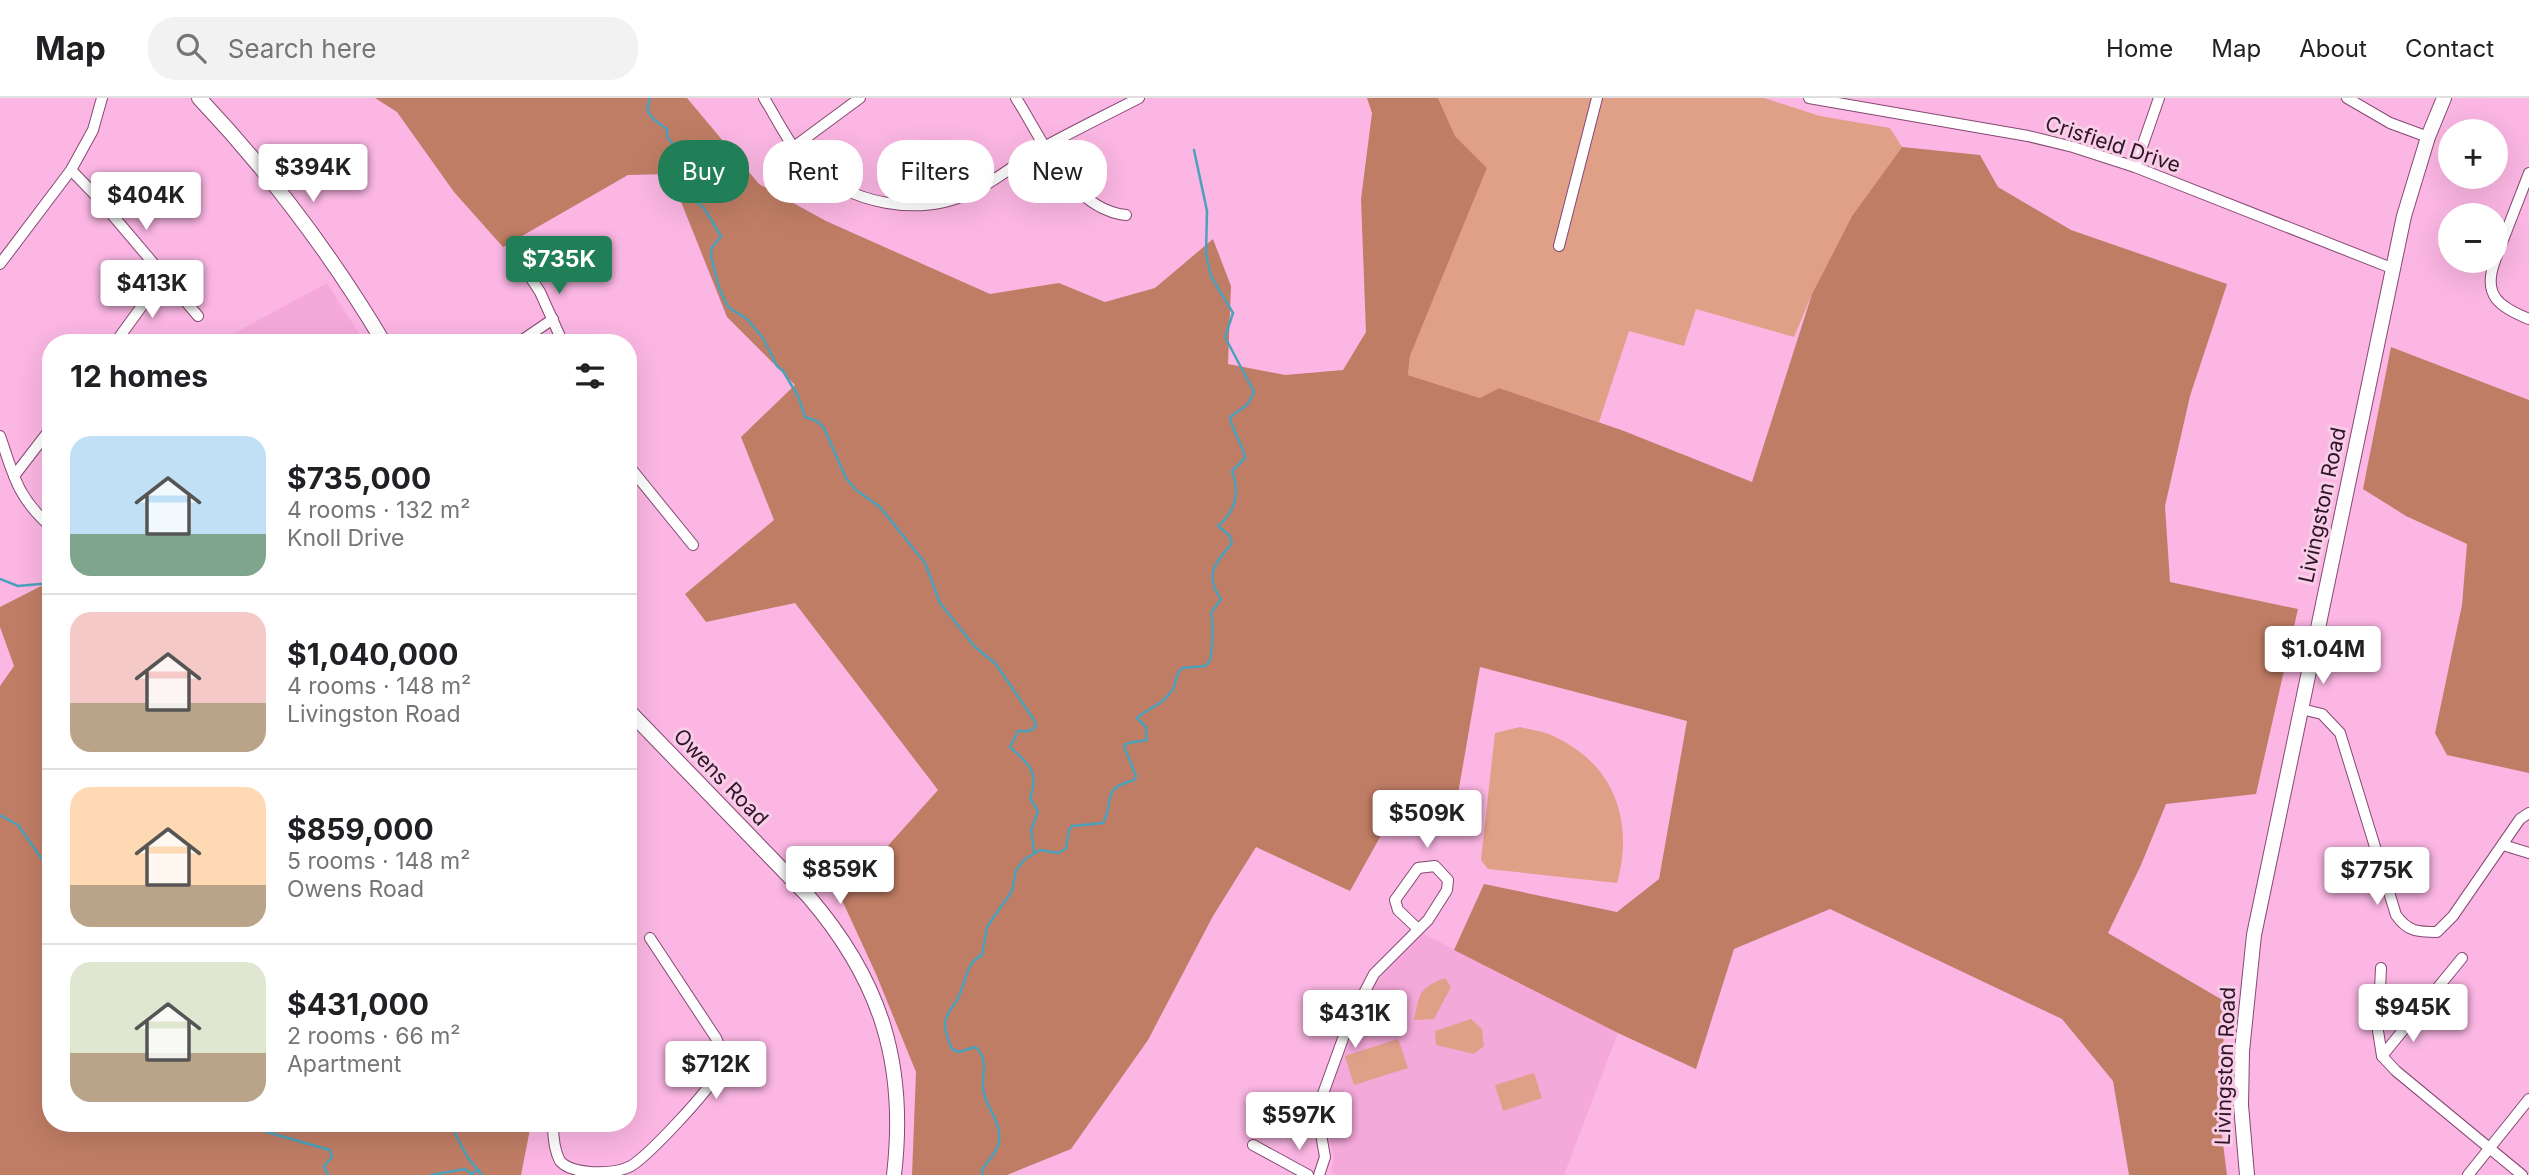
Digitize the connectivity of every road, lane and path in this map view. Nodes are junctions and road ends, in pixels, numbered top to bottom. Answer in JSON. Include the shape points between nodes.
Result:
{"nodes":[{"id":1,"x":102,"y":98,"type":"edge"},
{"id":2,"x":199,"y":98,"type":"edge"},
{"id":3,"x":764,"y":98,"type":"edge"},
{"id":4,"x":860,"y":98,"type":"edge"},
{"id":5,"x":1016,"y":98,"type":"edge"},
{"id":6,"x":1139,"y":98,"type":"edge"},
{"id":7,"x":1597,"y":98,"type":"edge"},
{"id":8,"x":1809,"y":98,"type":"edge"},
{"id":9,"x":2159,"y":98,"type":"edge"},
{"id":10,"x":2347,"y":98,"type":"edge"},
{"id":11,"x":2444,"y":98,"type":"edge"},
{"id":12,"x":2428,"y":137,"type":"junction"},
{"id":13,"x":791,"y":140,"type":"edge"},
{"id":14,"x":803,"y":140,"type":"edge"},
{"id":15,"x":1042,"y":140,"type":"edge"},
{"id":16,"x":1058,"y":140,"type":"edge"},
{"id":17,"x":2136,"y":167,"type":"junction"},
{"id":18,"x":71,"y":170,"type":"junction"},
{"id":19,"x":1008,"y":170,"type":"edge"},
{"id":20,"x":2529,"y":173,"type":"edge"},
{"id":21,"x":863,"y":195,"type":"edge"},
{"id":22,"x":1095,"y":203,"type":"edge"},
{"id":23,"x":1126,"y":215,"type":"dead end"},
{"id":24,"x":2508,"y":227,"type":"edge"},
{"id":25,"x":1559,"y":246,"type":"dead end"},
{"id":26,"x":0,"y":264,"type":"edge"},
{"id":27,"x":523,"y":266,"type":"dead end"},
{"id":28,"x":2394,"y":269,"type":"junction"},
{"id":29,"x":2491,"y":273,"type":"edge"},
{"id":30,"x":163,"y":277,"type":"junction"},
{"id":31,"x":198,"y":316,"type":"dead end"},
{"id":32,"x":553,"y":319,"type":"junction"},
{"id":33,"x":2529,"y":319,"type":"edge"},
{"id":34,"x":122,"y":334,"type":"edge"},
{"id":35,"x":378,"y":334,"type":"edge"},
{"id":36,"x":531,"y":334,"type":"edge"},
{"id":37,"x":559,"y":334,"type":"edge"},
{"id":38,"x":0,"y":436,"type":"edge"},
{"id":39,"x":42,"y":440,"type":"edge"},
{"id":40,"x":14,"y":476,"type":"junction"},
{"id":41,"x":637,"y":476,"type":"edge"},
{"id":42,"x":42,"y":519,"type":"edge"},
{"id":43,"x":693,"y":545,"type":"dead end"},
{"id":44,"x":2301,"y":709,"type":"junction"},
{"id":45,"x":637,"y":719,"type":"edge"},
{"id":46,"x":2529,"y":813,"type":"edge"},
{"id":47,"x":2503,"y":845,"type":"junction"},
{"id":48,"x":2529,"y":853,"type":"edge"},
{"id":49,"x":1417,"y":928,"type":"junction"},
{"id":50,"x":650,"y":937,"type":"dead end"},
{"id":51,"x":2462,"y":958,"type":"dead end"},
{"id":52,"x":2381,"y":968,"type":"dead end"},
{"id":53,"x":2382,"y":1056,"type":"junction"},
{"id":54,"x":2529,"y":1099,"type":"edge"},
{"id":55,"x":554,"y":1132,"type":"edge"},
{"id":56,"x":1252,"y":1145,"type":"dead end"},
{"id":57,"x":2490,"y":1149,"type":"junction"},
{"id":58,"x":894,"y":1175,"type":"edge"},
{"id":59,"x":1308,"y":1175,"type":"edge"},
{"id":60,"x":1319,"y":1175,"type":"edge"},
{"id":61,"x":2246,"y":1175,"type":"edge"},
{"id":62,"x":2468,"y":1175,"type":"edge"},
{"id":63,"x":2522,"y":1175,"type":"edge"}],
"edges":[{"from":1,"to":18,"type":"street","via":[[93,130]]},
{"from":2,"to":35,"type":"main road","via":[[271,177]]},
{"from":3,"to":13,"type":"street"},
{"from":4,"to":14,"type":"street"},
{"from":5,"to":15,"type":"street"},
{"from":6,"to":16,"type":"street"},
{"from":7,"to":25,"type":"street"},
{"from":8,"to":17,"type":"street","name":"Crisfield Drive","via":[[2028,136]]},
{"from":9,"to":17,"type":"street"},
{"from":10,"to":12,"type":"street","via":[[2380,118]]},
{"from":11,"to":12,"type":"main road","name":"Livingston Road"},
{"from":12,"to":28,"type":"main road","name":"Livingston Road","via":[[2404,216]]},
{"from":17,"to":28,"type":"street","name":"Crisfield Drive"},
{"from":18,"to":26,"type":"street"},
{"from":18,"to":30,"type":"street"},
{"from":19,"to":21,"type":"street","via":[[972,193],[944,202],[909,205]]},
{"from":20,"to":24,"type":"street"},
{"from":22,"to":23,"type":"street"},
{"from":27,"to":32,"type":"street"},
{"from":28,"to":44,"type":"main road","name":"Livingston Road"},
{"from":29,"to":33,"type":"street","via":[[2493,293],[2504,307]]},
{"from":30,"to":31,"type":"street"},
{"from":30,"to":34,"type":"street"},
{"from":32,"to":36,"type":"street"},
{"from":32,"to":37,"type":"street"},
{"from":38,"to":40,"type":"street"},
{"from":39,"to":40,"type":"street"},
{"from":40,"to":42,"type":"street","via":[[27,505]]},
{"from":41,"to":43,"type":"street"},
{"from":44,"to":47,"type":"street","via":[[2322,714],[2340,733],[2396,915],[2403,925],[2415,932],[2437,932]]},
{"from":44,"to":61,"type":"main road","name":"Livingston Road","via":[[2249,971],[2241,1105]]},
{"from":45,"to":58,"type":"main road","name":"Owens Road","via":[[809,897],[856,959],[889,1041],[897,1098]]},
{"from":46,"to":47,"type":"street"},
{"from":47,"to":48,"type":"street"},
{"from":49,"to":49,"type":"street","via":[[1447,890],[1448,880],[1435,866],[1418,868],[1395,900],[1398,910]]},
{"from":49,"to":60,"type":"street","via":[[1374,974],[1349,1022],[1320,1101],[1325,1157]]},
{"from":50,"to":55,"type":"street","via":[[716,1038],[721,1054],[716,1074],[634,1164],[621,1170],[591,1174],[562,1164]]},
{"from":51,"to":53,"type":"street"},
{"from":52,"to":53,"type":"street","via":[[2378,1031]]},
{"from":53,"to":57,"type":"street"},
{"from":54,"to":57,"type":"street"},
{"from":56,"to":59,"type":"street"},
{"from":57,"to":62,"type":"street"},
{"from":57,"to":63,"type":"street"}]}
